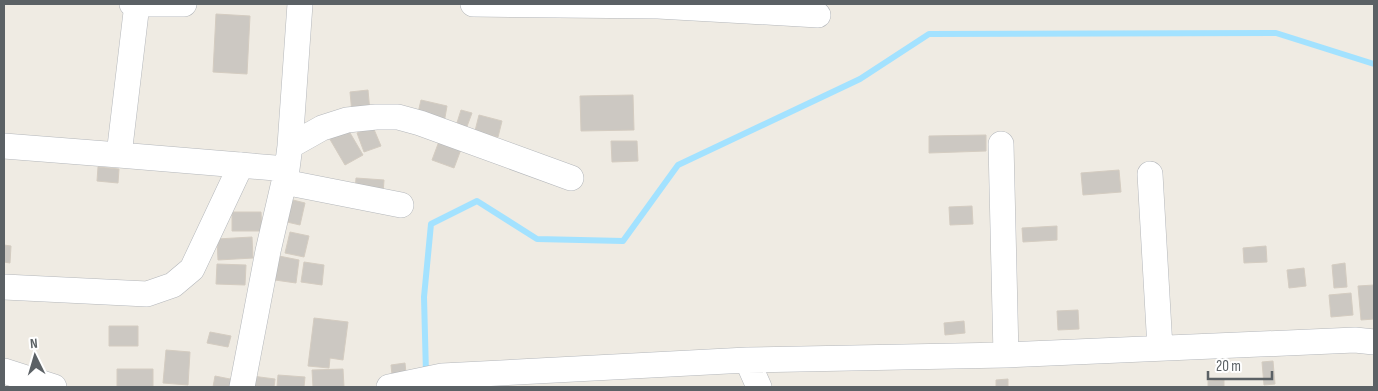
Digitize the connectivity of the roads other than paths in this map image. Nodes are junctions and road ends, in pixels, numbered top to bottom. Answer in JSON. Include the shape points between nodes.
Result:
{"nodes":[{"id":1,"x":132,"y":4,"type":"edge"},
{"id":2,"x":137,"y":4,"type":"edge"},
{"id":3,"x":184,"y":4,"type":"edge"},
{"id":4,"x":300,"y":4,"type":"edge"},
{"id":5,"x":473,"y":4,"type":"edge"},
{"id":6,"x":658,"y":5,"type":"edge"},
{"id":7,"x":818,"y":15,"type":"dead end"},
{"id":8,"x":1001,"y":144,"type":"dead end"},
{"id":9,"x":4,"y":146,"type":"edge"},
{"id":10,"x":119,"y":155,"type":"junction"},
{"id":11,"x":241,"y":165,"type":"junction"},
{"id":12,"x":287,"y":166,"type":"junction"},
{"id":13,"x":1150,"y":174,"type":"dead end"},
{"id":14,"x":571,"y":178,"type":"dead end"},
{"id":15,"x":401,"y":205,"type":"dead end"},
{"id":16,"x":4,"y":287,"type":"edge"},
{"id":17,"x":1374,"y":342,"type":"edge"},
{"id":18,"x":1160,"y":348,"type":"junction"},
{"id":19,"x":1006,"y":355,"type":"junction"},
{"id":20,"x":747,"y":360,"type":"junction"},
{"id":21,"x":4,"y":371,"type":"edge"},
{"id":22,"x":401,"y":385,"type":"edge"},
{"id":23,"x":54,"y":387,"type":"edge"},
{"id":24,"x":242,"y":387,"type":"edge"},
{"id":25,"x":759,"y":387,"type":"edge"}],
"edges":[{"from":1,"to":2,"type":"street"},
{"from":2,"to":3,"type":"street"},
{"from":2,"to":10,"type":"street"},
{"from":4,"to":12,"type":"street"},
{"from":5,"to":6,"type":"street"},
{"from":6,"to":7,"type":"street"},
{"from":8,"to":19,"type":"street"},
{"from":9,"to":10,"type":"street"},
{"from":10,"to":11,"type":"street"},
{"from":11,"to":12,"type":"street"},
{"from":11,"to":16,"type":"street","via":[[192,269],[173,285],[147,294]]},
{"from":12,"to":14,"type":"street","via":[[322,128],[347,120],[398,117]]},
{"from":12,"to":15,"type":"street"},
{"from":12,"to":24,"type":"street"},
{"from":13,"to":18,"type":"street"},
{"from":17,"to":18,"type":"street","via":[[1355,340]]},
{"from":18,"to":19,"type":"street"},
{"from":19,"to":20,"type":"street"},
{"from":20,"to":22,"type":"street","via":[[442,376]]},
{"from":20,"to":25,"type":"street"},
{"from":21,"to":23,"type":"street"}]}
